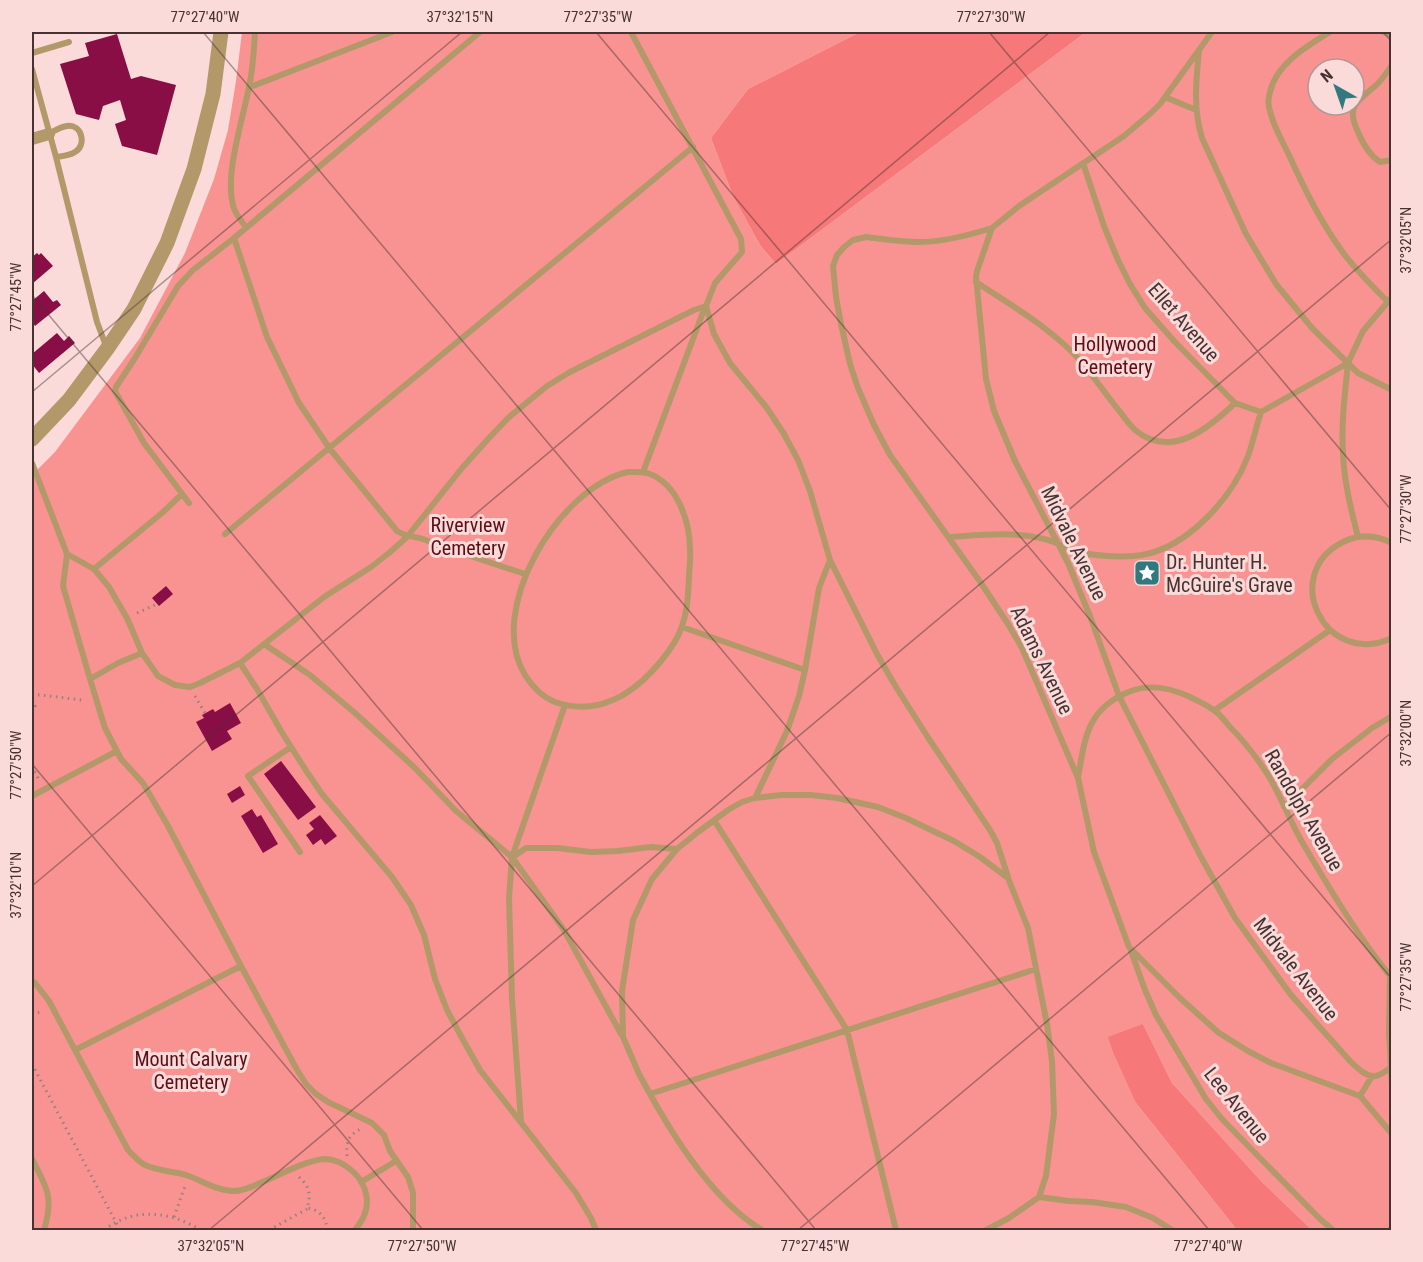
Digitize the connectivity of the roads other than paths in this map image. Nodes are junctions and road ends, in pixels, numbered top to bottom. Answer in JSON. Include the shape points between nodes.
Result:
{"nodes":[{"id":1,"x":221,"y":32,"type":"edge"},
{"id":2,"x":255,"y":32,"type":"edge"},
{"id":3,"x":392,"y":32,"type":"edge"},
{"id":4,"x":480,"y":32,"type":"edge"},
{"id":5,"x":631,"y":32,"type":"edge"},
{"id":6,"x":1212,"y":32,"type":"edge"},
{"id":7,"x":1330,"y":32,"type":"edge"},
{"id":8,"x":1383,"y":32,"type":"edge"},
{"id":9,"x":1392,"y":35,"type":"edge"},
{"id":10,"x":69,"y":42,"type":"dead end"},
{"id":11,"x":1199,"y":49,"type":"junction"},
{"id":12,"x":32,"y":53,"type":"edge"},
{"id":13,"x":1392,"y":64,"type":"edge"},
{"id":14,"x":32,"y":69,"type":"edge"},
{"id":15,"x":249,"y":87,"type":"junction"},
{"id":16,"x":1165,"y":97,"type":"junction"},
{"id":17,"x":1196,"y":110,"type":"junction"},
{"id":18,"x":49,"y":134,"type":"junction"},
{"id":19,"x":32,"y":140,"type":"edge"},
{"id":20,"x":693,"y":147,"type":"junction"},
{"id":21,"x":56,"y":157,"type":"junction"},
{"id":22,"x":1392,"y":160,"type":"edge"},
{"id":23,"x":1083,"y":163,"type":"junction"},
{"id":24,"x":246,"y":227,"type":"junction"},
{"id":25,"x":992,"y":228,"type":"junction"},
{"id":26,"x":234,"y":238,"type":"junction"},
{"id":27,"x":976,"y":282,"type":"junction"},
{"id":28,"x":1390,"y":299,"type":"edge"},
{"id":29,"x":706,"y":306,"type":"junction"},
{"id":30,"x":107,"y":349,"type":"junction"},
{"id":31,"x":1348,"y":363,"type":"junction"},
{"id":32,"x":1392,"y":390,"type":"edge"},
{"id":33,"x":1235,"y":403,"type":"junction"},
{"id":34,"x":1261,"y":412,"type":"junction"},
{"id":35,"x":32,"y":439,"type":"edge"},
{"id":36,"x":330,"y":449,"type":"junction"},
{"id":37,"x":32,"y":463,"type":"edge"},
{"id":38,"x":643,"y":472,"type":"junction"},
{"id":39,"x":182,"y":494,"type":"junction"},
{"id":40,"x":189,"y":503,"type":"dead end"},
{"id":41,"x":225,"y":534,"type":"dead end"},
{"id":42,"x":407,"y":537,"type":"junction"},
{"id":43,"x":949,"y":537,"type":"junction"},
{"id":44,"x":1358,"y":537,"type":"junction"},
{"id":45,"x":1058,"y":543,"type":"junction"},
{"id":46,"x":1392,"y":543,"type":"edge"},
{"id":47,"x":67,"y":554,"type":"junction"},
{"id":48,"x":830,"y":560,"type":"junction"},
{"id":49,"x":94,"y":568,"type":"junction"},
{"id":50,"x":525,"y":574,"type":"junction"},
{"id":51,"x":682,"y":627,"type":"junction"},
{"id":52,"x":1330,"y":630,"type":"junction"},
{"id":53,"x":1392,"y":638,"type":"edge"},
{"id":54,"x":264,"y":644,"type":"junction"},
{"id":55,"x":142,"y":653,"type":"junction"},
{"id":56,"x":240,"y":663,"type":"junction"},
{"id":57,"x":805,"y":670,"type":"junction"},
{"id":58,"x":90,"y":679,"type":"junction"},
{"id":59,"x":1119,"y":696,"type":"junction"},
{"id":60,"x":565,"y":705,"type":"junction"},
{"id":61,"x":1215,"y":710,"type":"junction"},
{"id":62,"x":1392,"y":716,"type":"edge"},
{"id":63,"x":291,"y":747,"type":"junction"},
{"id":64,"x":117,"y":751,"type":"junction"},
{"id":65,"x":1078,"y":778,"type":"junction"},
{"id":66,"x":32,"y":796,"type":"edge"},
{"id":67,"x":755,"y":798,"type":"junction"},
{"id":68,"x":1284,"y":807,"type":"junction"},
{"id":69,"x":714,"y":820,"type":"junction"},
{"id":70,"x":676,"y":849,"type":"junction"},
{"id":71,"x":300,"y":852,"type":"dead end"},
{"id":72,"x":512,"y":857,"type":"junction"},
{"id":73,"x":1008,"y":878,"type":"junction"},
{"id":74,"x":1129,"y":947,"type":"junction"},
{"id":75,"x":240,"y":966,"type":"junction"},
{"id":76,"x":1392,"y":968,"type":"edge"},
{"id":77,"x":1036,"y":969,"type":"junction"},
{"id":78,"x":1390,"y":976,"type":"junction"},
{"id":79,"x":32,"y":981,"type":"edge"},
{"id":80,"x":847,"y":1030,"type":"junction"},
{"id":81,"x":622,"y":1037,"type":"junction"},
{"id":82,"x":75,"y":1050,"type":"junction"},
{"id":83,"x":1390,"y":1068,"type":"junction"},
{"id":84,"x":1372,"y":1076,"type":"junction"},
{"id":85,"x":1392,"y":1086,"type":"edge"},
{"id":86,"x":650,"y":1094,"type":"junction"},
{"id":87,"x":1360,"y":1096,"type":"junction"},
{"id":88,"x":521,"y":1122,"type":"junction"},
{"id":89,"x":1392,"y":1134,"type":"edge"},
{"id":90,"x":32,"y":1159,"type":"edge"},
{"id":91,"x":396,"y":1161,"type":"junction"},
{"id":92,"x":361,"y":1182,"type":"junction"},
{"id":93,"x":1039,"y":1197,"type":"junction"},
{"id":94,"x":44,"y":1230,"type":"edge"},
{"id":95,"x":355,"y":1230,"type":"edge"},
{"id":96,"x":413,"y":1230,"type":"edge"},
{"id":97,"x":596,"y":1230,"type":"edge"},
{"id":98,"x":760,"y":1230,"type":"edge"},
{"id":99,"x":896,"y":1230,"type":"edge"},
{"id":100,"x":986,"y":1230,"type":"edge"},
{"id":101,"x":1172,"y":1230,"type":"edge"},
{"id":102,"x":1334,"y":1230,"type":"edge"}],
"edges":[{"from":1,"to":30,"type":"street","via":[[213,94],[194,169],[167,243],[134,309]]},
{"from":2,"to":15,"type":"lane"},
{"from":3,"to":15,"type":"lane"},
{"from":4,"to":24,"type":"lane"},
{"from":5,"to":20,"type":"lane"},
{"from":6,"to":11,"type":"lane"},
{"from":7,"to":28,"type":"lane","via":[[1279,73],[1270,90],[1270,110],[1329,233],[1357,270]]},
{"from":8,"to":9,"type":"lane"},
{"from":10,"to":12,"type":"lane"},
{"from":11,"to":16,"type":"lane"},
{"from":11,"to":17,"type":"lane"},
{"from":13,"to":22,"type":"lane","via":[[1377,85],[1357,101],[1352,116],[1369,152],[1380,162]]},
{"from":14,"to":18,"type":"lane"},
{"from":15,"to":24,"type":"lane","via":[[232,182],[233,203]]},
{"from":16,"to":17,"type":"lane"},
{"from":16,"to":23,"type":"lane","via":[[1124,136]]},
{"from":17,"to":31,"type":"lane","via":[[1202,138],[1236,214],[1271,277],[1312,328]]},
{"from":18,"to":19,"type":"street"},
{"from":18,"to":21,"type":"lane"},
{"from":18,"to":21,"type":"lane","via":[[71,126],[82,137],[76,152]]},
{"from":20,"to":29,"type":"lane","via":[[741,239],[742,252],[715,283]]},
{"from":20,"to":36,"type":"lane"},
{"from":21,"to":30,"type":"lane"},
{"from":23,"to":25,"type":"lane"},
{"from":23,"to":33,"type":"lane","name":"Ellet Avenue","via":[[1115,252],[1141,302]]},
{"from":24,"to":26,"type":"lane"},
{"from":25,"to":27,"type":"lane","name":"Midvale Avenue"},
{"from":25,"to":43,"type":"lane","name":"Adams Avenue","via":[[932,241],[858,238],[844,247],[834,262],[841,324],[864,402],[890,455]]},
{"from":26,"to":36,"type":"lane","via":[[277,361]]},
{"from":26,"to":39,"type":"lane","via":[[178,286],[116,387],[144,443]]},
{"from":27,"to":33,"type":"lane","via":[[1056,337],[1084,364],[1131,426],[1144,436],[1165,442],[1188,438],[1213,424]]},
{"from":27,"to":45,"type":"lane","name":"Midvale Avenue","via":[[991,399],[1015,461]]},
{"from":28,"to":31,"type":"lane","via":[[1360,334]]},
{"from":29,"to":38,"type":"lane"},
{"from":29,"to":42,"type":"lane","via":[[570,372],[528,400],[462,468]]},
{"from":29,"to":48,"type":"lane","via":[[714,334],[730,363],[767,408],[798,460]]},
{"from":30,"to":35,"type":"street","via":[[69,400]]},
{"from":31,"to":32,"type":"lane","via":[[1366,378]]},
{"from":31,"to":34,"type":"lane"},
{"from":31,"to":44,"type":"lane","via":[[1343,455]]},
{"from":33,"to":34,"type":"lane","name":"Ellet Avenue"},
{"from":34,"to":45,"type":"lane","via":[[1248,456],[1228,490],[1212,512],[1178,540],[1148,553],[1127,556],[1078,552]]},
{"from":36,"to":41,"type":"lane"},
{"from":36,"to":42,"type":"lane","via":[[397,531]]},
{"from":37,"to":47,"type":"lane"},
{"from":38,"to":50,"type":"lane","via":[[616,474],[581,497],[554,528]]},
{"from":38,"to":51,"type":"lane","via":[[652,474],[671,490],[686,522],[690,550],[687,609]]},
{"from":39,"to":40,"type":"lane"},
{"from":39,"to":49,"type":"lane"},
{"from":42,"to":50,"type":"lane"},
{"from":42,"to":54,"type":"lane"},
{"from":43,"to":45,"type":"lane","via":[[1012,535]]},
{"from":43,"to":65,"type":"lane","name":"Adams Avenue","via":[[1018,639]]},
{"from":44,"to":46,"type":"lane"},
{"from":44,"to":52,"type":"lane","via":[[1328,552],[1315,572],[1314,604]]},
{"from":45,"to":59,"type":"lane","name":"Midvale Avenue"},
{"from":47,"to":49,"type":"lane"},
{"from":47,"to":58,"type":"lane","via":[[63,586]]},
{"from":48,"to":57,"type":"lane","via":[[819,588]]},
{"from":48,"to":73,"type":"lane","via":[[896,687],[990,830]]},
{"from":49,"to":55,"type":"lane","via":[[127,618]]},
{"from":50,"to":60,"type":"lane","via":[[514,618],[515,653],[535,688]]},
{"from":51,"to":57,"type":"lane"},
{"from":51,"to":60,"type":"lane","via":[[664,657],[634,688],[600,705]]},
{"from":52,"to":53,"type":"lane","via":[[1358,644]]},
{"from":52,"to":61,"type":"lane"},
{"from":54,"to":56,"type":"lane"},
{"from":54,"to":72,"type":"lane","via":[[310,675],[355,713],[456,811]]},
{"from":55,"to":56,"type":"lane","via":[[158,676],[190,687]]},
{"from":55,"to":58,"type":"lane"},
{"from":56,"to":63,"type":"lane"},
{"from":57,"to":67,"type":"lane","via":[[787,731]]},
{"from":58,"to":64,"type":"lane","via":[[105,728]]},
{"from":59,"to":61,"type":"lane","name":"Randolph Avenue","via":[[1138,688],[1156,687],[1178,692]]},
{"from":59,"to":65,"type":"lane","name":"Randolph Avenue","via":[[1093,719]]},
{"from":59,"to":84,"type":"lane","name":"Midvale Avenue","via":[[1235,918],[1291,995],[1350,1061]]},
{"from":60,"to":72,"type":"lane"},
{"from":61,"to":68,"type":"lane","name":"Randolph Avenue","via":[[1268,775]]},
{"from":62,"to":68,"type":"lane","via":[[1337,755]]},
{"from":63,"to":71,"type":"lane","via":[[248,776]]},
{"from":63,"to":88,"type":"lane","via":[[322,794],[411,905],[447,1010],[480,1070]]},
{"from":64,"to":66,"type":"lane"},
{"from":64,"to":75,"type":"lane","via":[[153,800]]},
{"from":65,"to":74,"type":"lane","name":"Adams Avenue","via":[[1094,852]]},
{"from":67,"to":69,"type":"lane"},
{"from":67,"to":73,"type":"lane","via":[[811,795],[878,807],[954,841]]},
{"from":68,"to":78,"type":"lane","name":"Randolph Avenue","via":[[1332,892]]},
{"from":69,"to":70,"type":"lane"},
{"from":69,"to":80,"type":"lane"},
{"from":70,"to":72,"type":"lane","via":[[591,852],[526,848]]},
{"from":70,"to":81,"type":"lane","via":[[652,879],[633,920],[622,991]]},
{"from":72,"to":81,"type":"lane","via":[[564,930]]},
{"from":72,"to":88,"type":"lane","via":[[512,999]]},
{"from":73,"to":77,"type":"lane","via":[[1028,928]]},
{"from":74,"to":87,"type":"lane","name":"Adams Avenue","via":[[1211,1026],[1248,1051]]},
{"from":74,"to":102,"type":"lane","name":"Lee Avenue","via":[[1156,1015],[1206,1099]]},
{"from":75,"to":82,"type":"lane"},
{"from":75,"to":91,"type":"lane","via":[[306,1084],[328,1102],[372,1123],[384,1135]]},
{"from":76,"to":78,"type":"lane"},
{"from":77,"to":80,"type":"lane"},
{"from":77,"to":93,"type":"lane","via":[[1052,1061],[1054,1114],[1046,1176]]},
{"from":78,"to":83,"type":"lane"},
{"from":79,"to":82,"type":"lane","via":[[49,1001]]},
{"from":80,"to":86,"type":"lane"},
{"from":80,"to":99,"type":"lane"},
{"from":81,"to":86,"type":"lane"},
{"from":82,"to":92,"type":"lane","via":[[128,1150],[143,1164],[233,1191],[326,1159],[348,1168]]},
{"from":83,"to":84,"type":"lane"},
{"from":83,"to":85,"type":"lane"},
{"from":84,"to":87,"type":"lane"},
{"from":86,"to":98,"type":"lane","via":[[691,1160],[732,1206]]},
{"from":87,"to":89,"type":"lane","name":"Adams Avenue"},
{"from":88,"to":97,"type":"lane","via":[[576,1193]]},
{"from":90,"to":94,"type":"lane","via":[[45,1185],[50,1207]]},
{"from":91,"to":92,"type":"lane"},
{"from":91,"to":96,"type":"lane","via":[[408,1177],[413,1193]]},
{"from":92,"to":95,"type":"lane","via":[[367,1203],[364,1218]]},
{"from":93,"to":100,"type":"lane"},
{"from":93,"to":101,"type":"lane","via":[[1126,1207]]}]}
